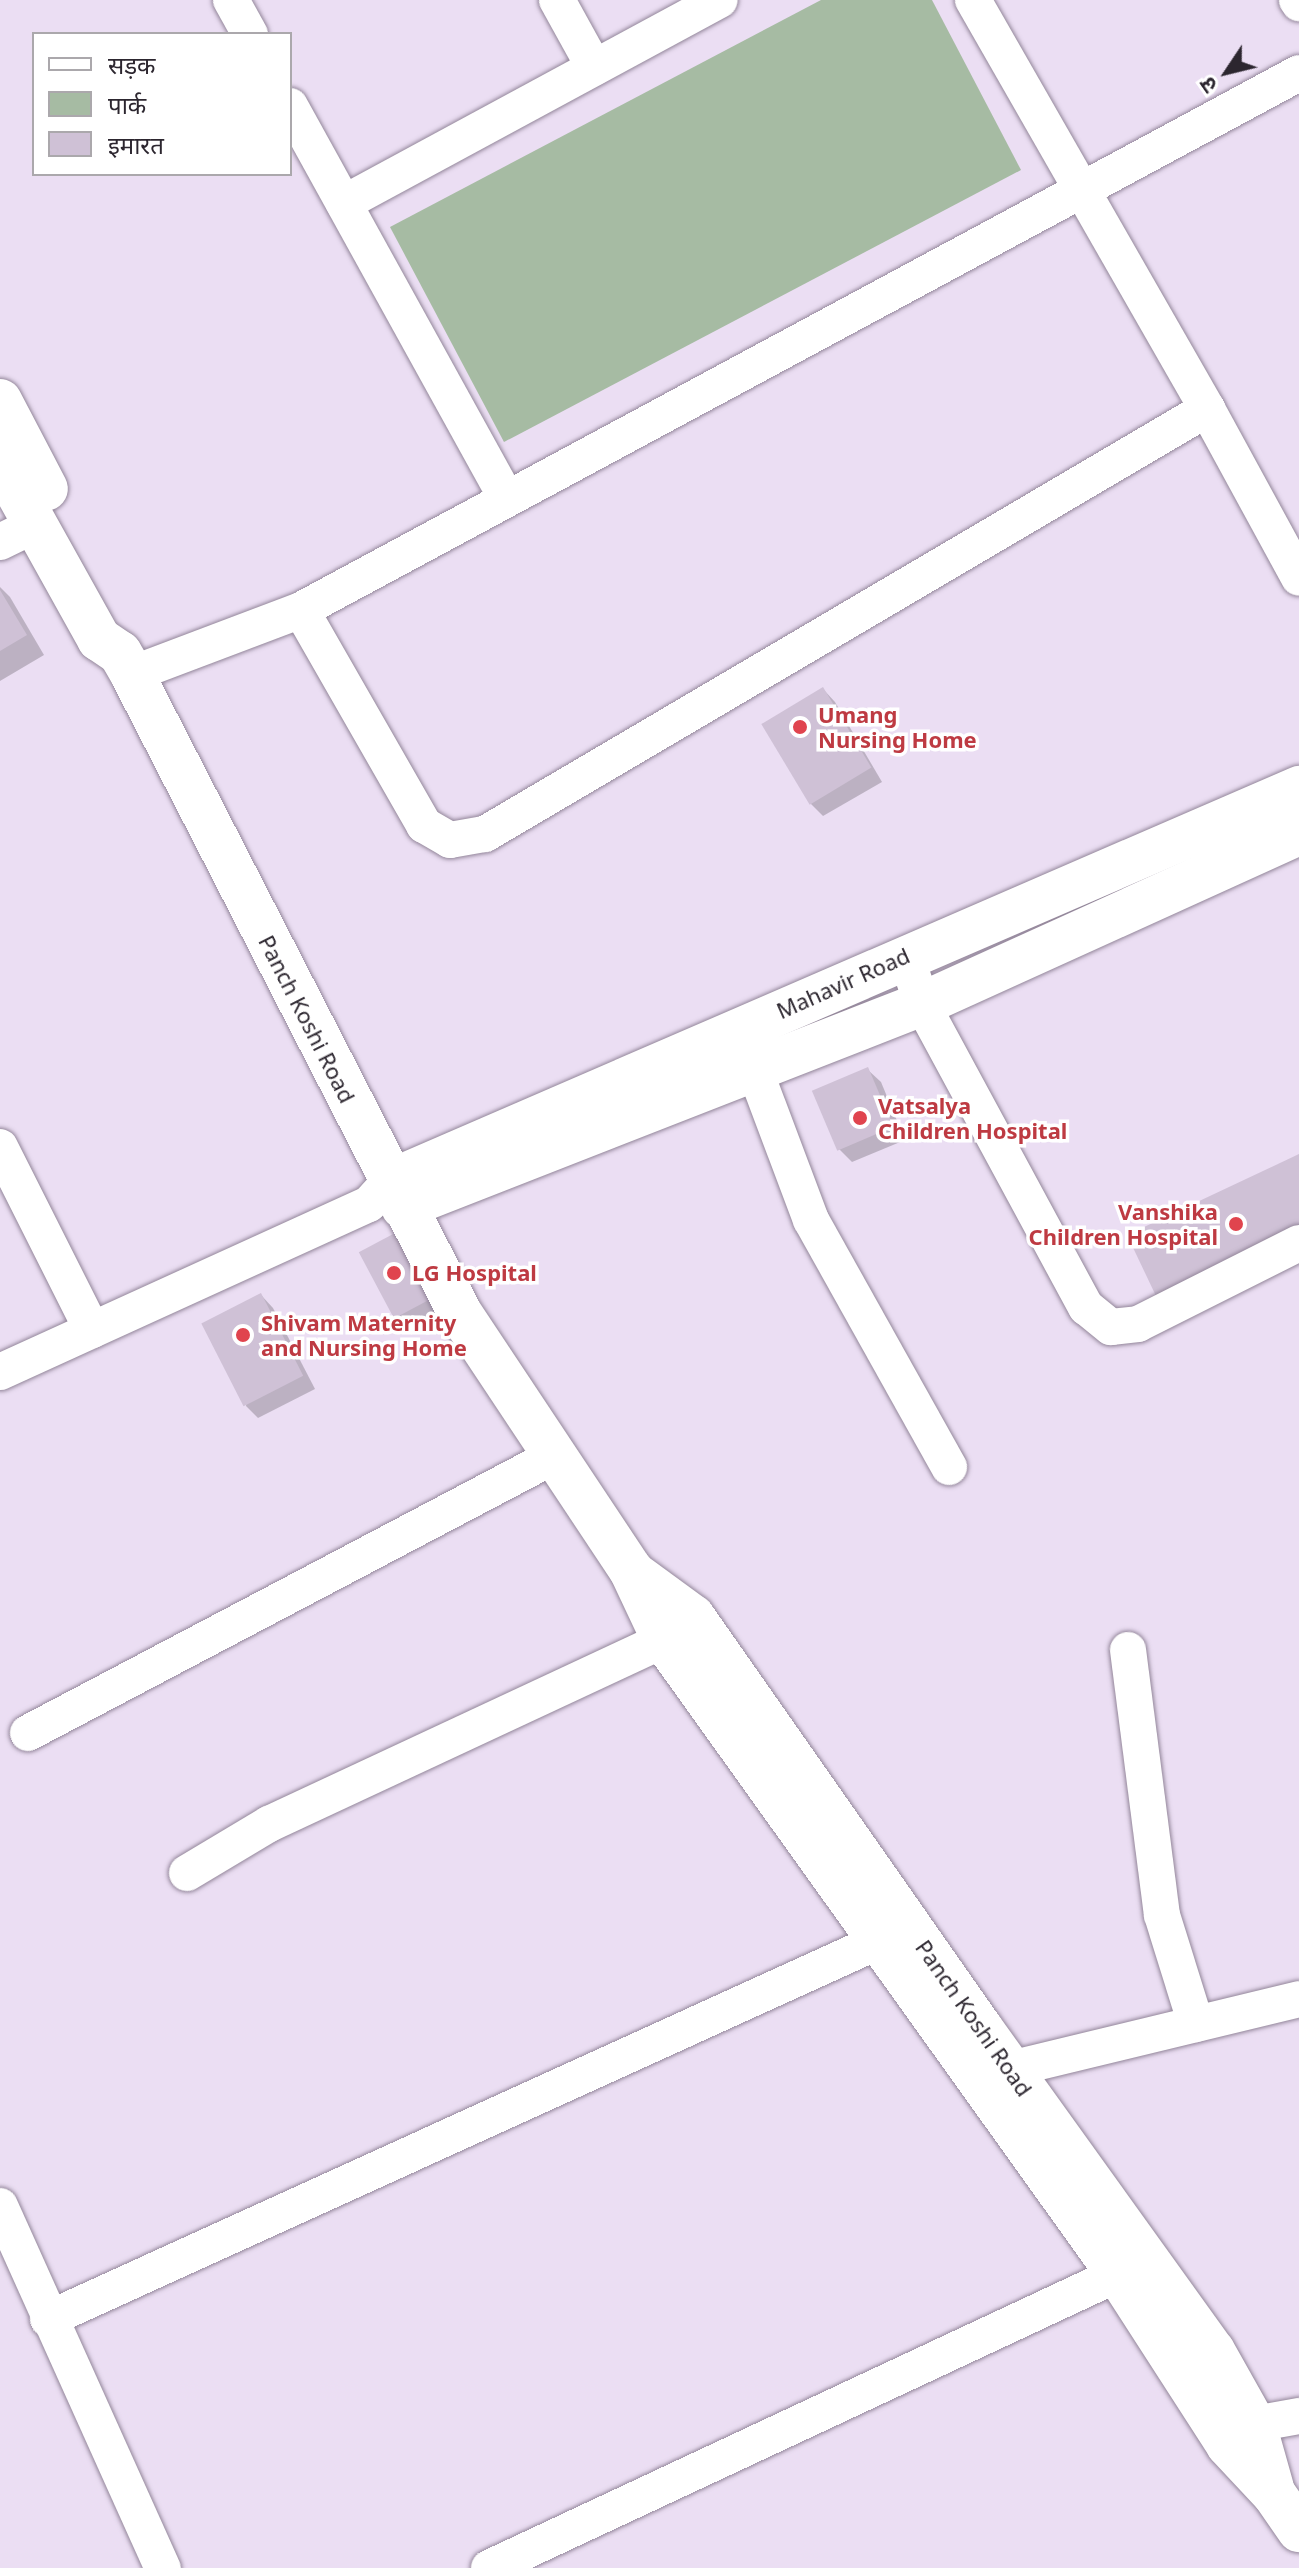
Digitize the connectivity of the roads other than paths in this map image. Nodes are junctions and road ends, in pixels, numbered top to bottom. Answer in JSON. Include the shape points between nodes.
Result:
{"nodes":[{"id":1,"x":231,"y":0,"type":"edge"},
{"id":2,"x":557,"y":0,"type":"edge"},
{"id":3,"x":720,"y":0,"type":"edge"},
{"id":4,"x":973,"y":0,"type":"edge"},
{"id":5,"x":249,"y":32,"type":"edge"},
{"id":6,"x":594,"y":67,"type":"junction"},
{"id":7,"x":1299,"y":73,"type":"edge"},
{"id":8,"x":292,"y":110,"type":"edge"},
{"id":9,"x":1081,"y":189,"type":"junction"},
{"id":10,"x":344,"y":203,"type":"junction"},
{"id":11,"x":0,"y":401,"type":"edge"},
{"id":12,"x":1207,"y":409,"type":"junction"},
{"id":13,"x":0,"y":461,"type":"edge"},
{"id":14,"x":506,"y":497,"type":"junction"},
{"id":15,"x":16,"y":534,"type":"edge"},
{"id":16,"x":1299,"y":578,"type":"edge"},
{"id":17,"x":301,"y":610,"type":"junction"},
{"id":18,"x":126,"y":664,"type":"junction"},
{"id":19,"x":1299,"y":788,"type":"edge"},
{"id":20,"x":1299,"y":833,"type":"edge"},
{"id":21,"x":906,"y":956,"type":"junction"},
{"id":22,"x":922,"y":1004,"type":"junction"},
{"id":23,"x":755,"y":1071,"type":"junction"},
{"id":24,"x":0,"y":1147,"type":"edge"},
{"id":25,"x":387,"y":1197,"type":"junction"},
{"id":26,"x":1299,"y":1243,"type":"edge"},
{"id":27,"x":92,"y":1330,"type":"junction"},
{"id":28,"x":0,"y":1372,"type":"edge"},
{"id":29,"x":554,"y":1456,"type":"junction"},
{"id":30,"x":949,"y":1467,"type":"dead end"},
{"id":31,"x":631,"y":1570,"type":"junction"},
{"id":32,"x":664,"y":1640,"type":"junction"},
{"id":33,"x":1128,"y":1650,"type":"dead end"},
{"id":34,"x":28,"y":1733,"type":"dead end"},
{"id":35,"x":187,"y":1873,"type":"dead end"},
{"id":36,"x":881,"y":1940,"type":"junction"},
{"id":37,"x":1299,"y":1999,"type":"edge"},
{"id":38,"x":1196,"y":2024,"type":"junction"},
{"id":39,"x":1010,"y":2069,"type":"junction"},
{"id":40,"x":0,"y":2206,"type":"edge"},
{"id":41,"x":1118,"y":2274,"type":"junction"},
{"id":42,"x":48,"y":2319,"type":"junction"},
{"id":43,"x":1299,"y":2416,"type":"edge"},
{"id":44,"x":1254,"y":2424,"type":"junction"},
{"id":45,"x":1274,"y":2494,"type":"junction"},
{"id":46,"x":1299,"y":2530,"type":"edge"},
{"id":47,"x":163,"y":2568,"type":"edge"},
{"id":48,"x":489,"y":2568,"type":"edge"}],
"edges":[{"from":1,"to":5,"type":"street"},
{"from":2,"to":6,"type":"street"},
{"from":3,"to":6,"type":"street"},
{"from":4,"to":9,"type":"street"},
{"from":6,"to":10,"type":"street"},
{"from":7,"to":9,"type":"street"},
{"from":8,"to":10,"type":"street"},
{"from":9,"to":12,"type":"street"},
{"from":9,"to":14,"type":"street"},
{"from":10,"to":14,"type":"street"},
{"from":11,"to":18,"type":"street","via":[[120,629]]},
{"from":12,"to":16,"type":"street"},
{"from":12,"to":17,"type":"street","via":[[485,834],[450,840],[424,825]]},
{"from":13,"to":15,"type":"street","name":"Panch Koshi Road"},
{"from":14,"to":17,"type":"street"},
{"from":15,"to":18,"type":"street","name":"Panch Koshi Road","via":[[99,639]]},
{"from":17,"to":18,"type":"street"},
{"from":18,"to":25,"type":"street","name":"Panch Koshi Road"},
{"from":19,"to":21,"type":"street","name":"Mahavir Road"},
{"from":20,"to":22,"type":"street"},
{"from":21,"to":22,"type":"street"},
{"from":21,"to":25,"type":"street","name":"Mahavir Road"},
{"from":22,"to":23,"type":"street"},
{"from":22,"to":26,"type":"street","via":[[1086,1307],[1111,1327],[1138,1324]]},
{"from":23,"to":25,"type":"street"},
{"from":23,"to":30,"type":"street","via":[[811,1220]]},
{"from":24,"to":27,"type":"street"},
{"from":25,"to":27,"type":"street"},
{"from":25,"to":29,"type":"street","name":"Panch Koshi Road"},
{"from":27,"to":28,"type":"street"},
{"from":29,"to":31,"type":"street","name":"Panch Koshi Road"},
{"from":29,"to":34,"type":"street"},
{"from":31,"to":32,"type":"street","name":"Panch Koshi Road"},
{"from":31,"to":39,"type":"street","name":"Panch Koshi Road","via":[[693,1617]]},
{"from":32,"to":35,"type":"street","via":[[269,1824]]},
{"from":32,"to":36,"type":"street","name":"Panch Koshi Road"},
{"from":33,"to":38,"type":"street","via":[[1162,1915]]},
{"from":36,"to":41,"type":"street","name":"Panch Koshi Road"},
{"from":36,"to":42,"type":"street"},
{"from":37,"to":38,"type":"street"},
{"from":38,"to":39,"type":"street"},
{"from":39,"to":44,"type":"street","name":"Panch Koshi Road","via":[[1213,2351]]},
{"from":40,"to":42,"type":"street"},
{"from":41,"to":45,"type":"street","name":"Panch Koshi Road","via":[[1228,2445]]},
{"from":41,"to":48,"type":"street"},
{"from":42,"to":47,"type":"street"},
{"from":43,"to":44,"type":"street"},
{"from":44,"to":45,"type":"street","name":"Panch Koshi Road"},
{"from":45,"to":46,"type":"street","name":"Panch Koshi Road"}]}
